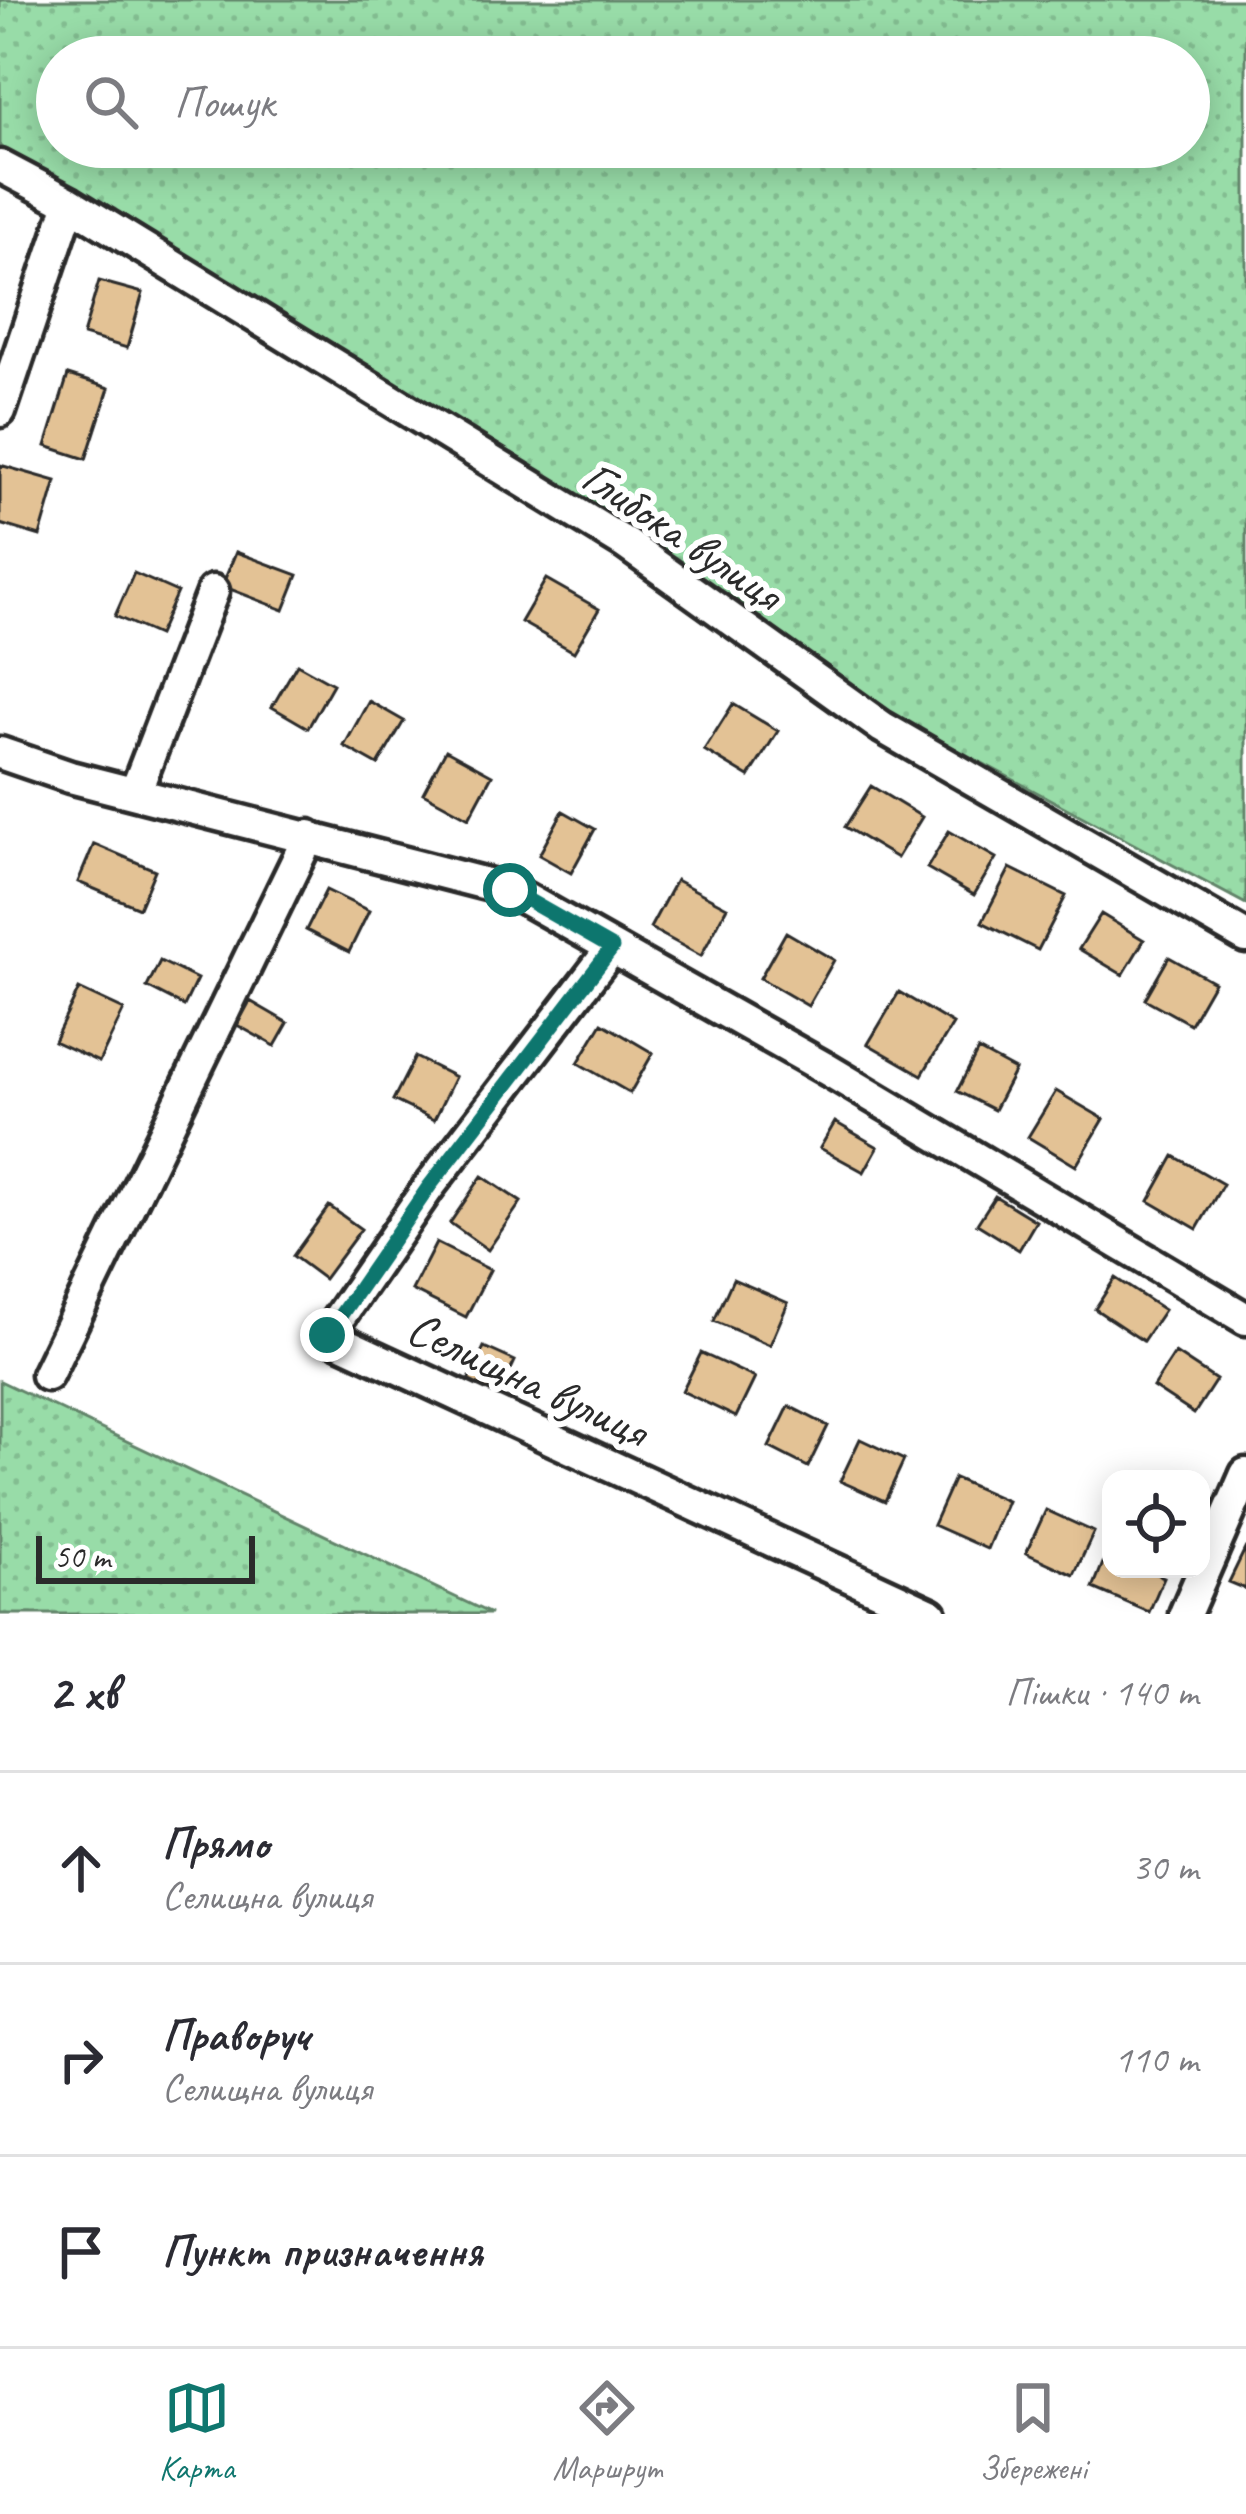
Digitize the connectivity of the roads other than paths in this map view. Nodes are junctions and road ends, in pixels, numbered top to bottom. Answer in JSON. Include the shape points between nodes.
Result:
{"nodes":[{"id":1,"x":0,"y":166,"type":"edge"},
{"id":2,"x":70,"y":202,"type":"junction"},
{"id":3,"x":0,"y":411,"type":"edge"},
{"id":4,"x":213,"y":590,"type":"dead end"},
{"id":5,"x":0,"y":753,"type":"edge"},
{"id":6,"x":135,"y":793,"type":"junction"},
{"id":7,"x":309,"y":836,"type":"junction"},
{"id":8,"x":1246,"y":937,"type":"edge"},
{"id":9,"x":612,"y":948,"type":"junction"},
{"id":10,"x":1246,"y":1319,"type":"edge"},
{"id":11,"x":47,"y":1375,"type":"dead end"},
{"id":12,"x":1246,"y":1474,"type":"edge"},
{"id":13,"x":932,"y":1614,"type":"edge"},
{"id":14,"x":1185,"y":1614,"type":"edge"}],
"edges":[{"from":1,"to":2,"type":"street"},
{"from":2,"to":3,"type":"street"},
{"from":2,"to":8,"type":"street","name":"Глибока вулиця","via":[[626,544],[882,727]]},
{"from":4,"to":6,"type":"street"},
{"from":5,"to":6,"type":"street"},
{"from":6,"to":7,"type":"street"},
{"from":7,"to":9,"type":"street","via":[[510,890]]},
{"from":7,"to":11,"type":"street"},
{"from":9,"to":10,"type":"street"},
{"from":9,"to":13,"type":"street","name":"Селищна вулиця","via":[[327,1335]]},
{"from":12,"to":14,"type":"street"}]}
